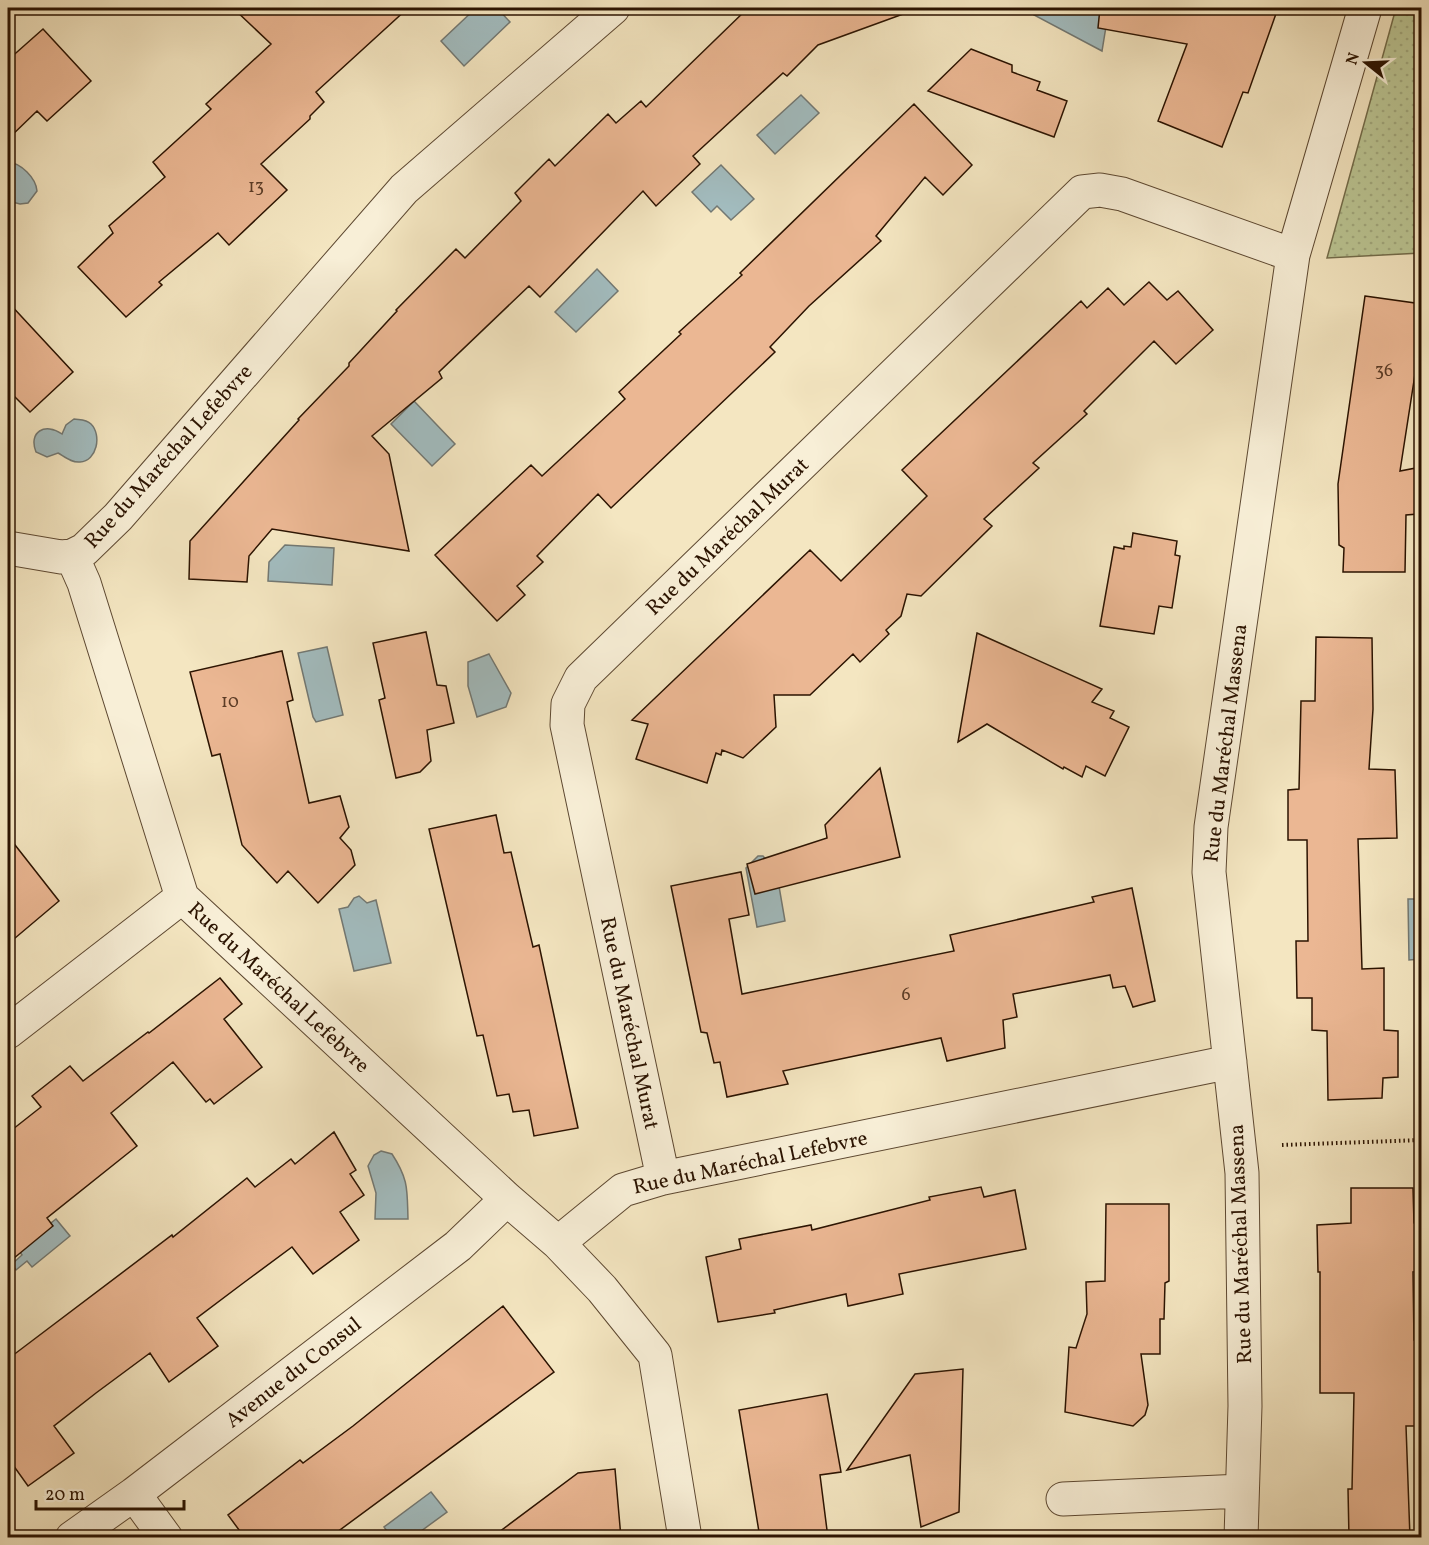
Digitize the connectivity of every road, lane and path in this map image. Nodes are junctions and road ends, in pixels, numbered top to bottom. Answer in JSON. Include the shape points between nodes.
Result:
{"nodes":[{"id":1,"x":613,"y":8,"type":"edge"},
{"id":2,"x":1365,"y":8,"type":"edge"},
{"id":3,"x":1293,"y":255,"type":"junction"},
{"id":4,"x":8,"y":548,"type":"edge"},
{"id":5,"x":72,"y":556,"type":"junction"},
{"id":6,"x":182,"y":897,"type":"junction"},
{"id":7,"x":8,"y":1032,"type":"edge"},
{"id":8,"x":1230,"y":1062,"type":"junction"},
{"id":9,"x":1422,"y":1140,"type":"edge"},
{"id":10,"x":1239,"y":1146,"type":"junction"},
{"id":11,"x":663,"y":1178,"type":"junction"},
{"id":12,"x":507,"y":1199,"type":"junction"},
{"id":13,"x":558,"y":1243,"type":"junction"},
{"id":14,"x":1242,"y":1491,"type":"junction"},
{"id":15,"x":134,"y":1494,"type":"junction"},
{"id":16,"x":1063,"y":1499,"type":"dead end"},
{"id":17,"x":72,"y":1538,"type":"edge"},
{"id":18,"x":166,"y":1538,"type":"edge"},
{"id":19,"x":685,"y":1538,"type":"edge"},
{"id":20,"x":1241,"y":1538,"type":"edge"}],
"edges":[{"from":1,"to":5,"type":"street","name":"Rue du Maréchal Lefebvre","via":[[404,189],[112,524]]},
{"from":2,"to":3,"type":"street","name":"Rue du Maréchal Massena"},
{"from":3,"to":8,"type":"street","name":"Rue du Maréchal Massena","via":[[1211,827],[1209,872]]},
{"from":3,"to":11,"type":"street","name":"Rue du Maréchal Murat","via":[[1122,195],[1100,190],[1082,192],[581,678],[568,704],[567,725]]},
{"from":4,"to":5,"type":"street"},
{"from":5,"to":6,"type":"street","name":"Rue du Maréchal Lefebvre","via":[[84,583]]},
{"from":6,"to":7,"type":"street"},
{"from":6,"to":12,"type":"street","name":"Rue du Maréchal Lefebvre"},
{"from":8,"to":10,"type":"street","name":"Rue du Maréchal Massena"},
{"from":8,"to":11,"type":"street","name":"Rue du Maréchal Lefebvre"},
{"from":9,"to":10,"type":"path"},
{"from":10,"to":14,"type":"street","name":"Rue du Maréchal Massena","via":[[1245,1406]]},
{"from":11,"to":13,"type":"street","name":"Rue du Maréchal Lefebvre","via":[[622,1190]]},
{"from":12,"to":13,"type":"street","name":"Rue du Maréchal Lefebvre"},
{"from":12,"to":15,"type":"street","name":"Avenue du Consul","via":[[458,1246]]},
{"from":13,"to":19,"type":"street","via":[[602,1288],[655,1355]]},
{"from":14,"to":16,"type":"street"},
{"from":14,"to":20,"type":"street","name":"Rue du Maréchal Massena"},
{"from":15,"to":17,"type":"street","name":"Avenue du Consul"},
{"from":15,"to":18,"type":"street"}]}
